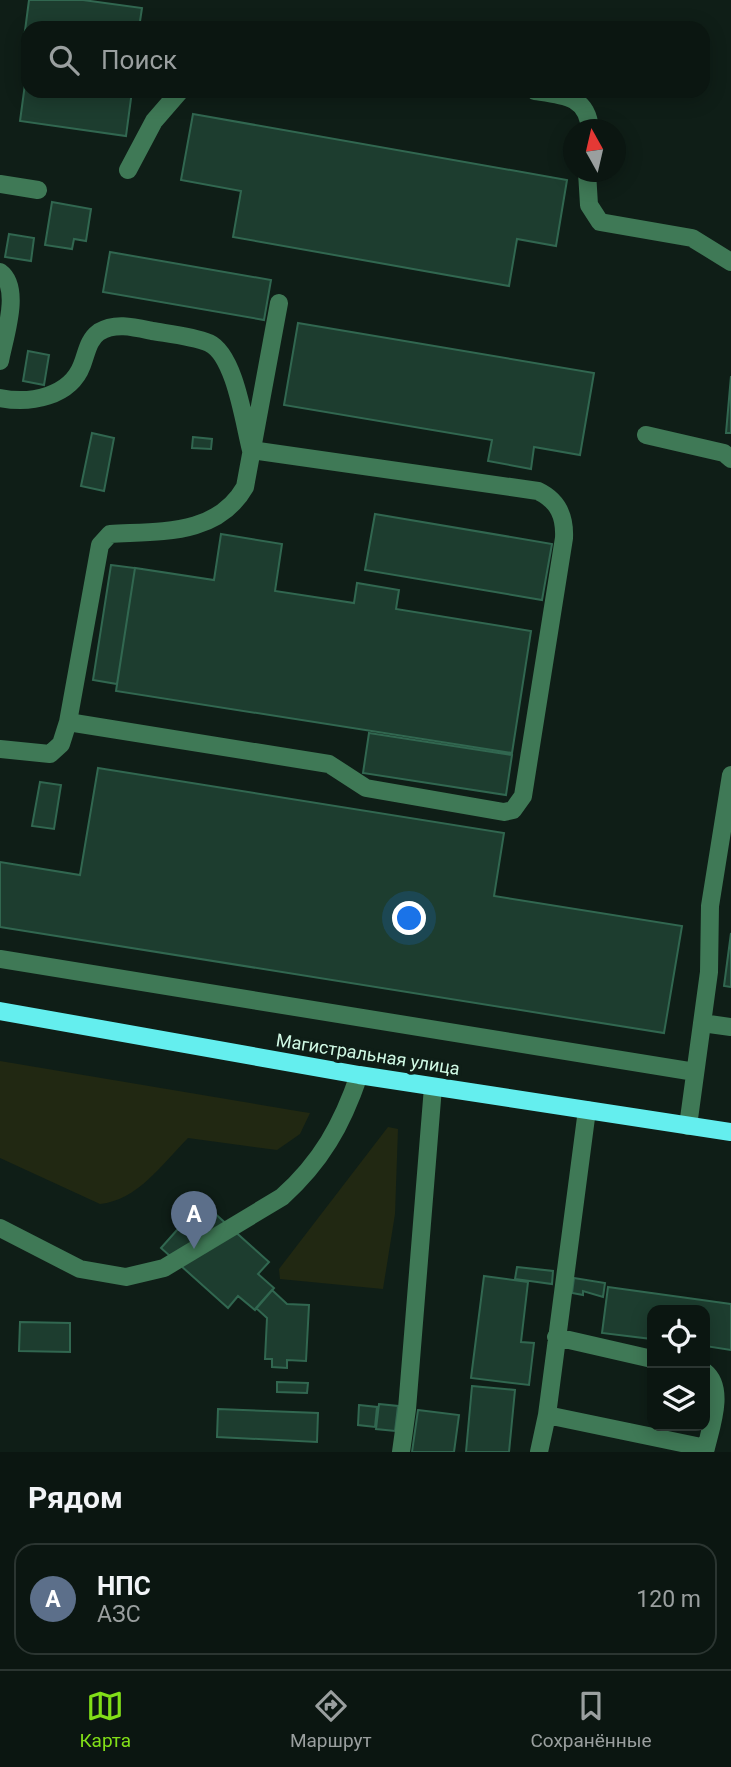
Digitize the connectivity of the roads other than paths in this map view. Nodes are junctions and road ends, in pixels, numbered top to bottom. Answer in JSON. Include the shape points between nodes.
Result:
{"nodes":[{"id":1,"x":174,"y":98,"type":"edge"},
{"id":2,"x":565,"y":98,"type":"edge"},
{"id":3,"x":588,"y":119,"type":"edge"},
{"id":4,"x":128,"y":170,"type":"dead end"},
{"id":5,"x":588,"y":182,"type":"edge"},
{"id":6,"x":0,"y":184,"type":"edge"},
{"id":7,"x":38,"y":190,"type":"dead end"},
{"id":8,"x":731,"y":262,"type":"edge"},
{"id":9,"x":0,"y":272,"type":"edge"},
{"id":10,"x":279,"y":303,"type":"dead end"},
{"id":11,"x":0,"y":361,"type":"edge"},
{"id":12,"x":0,"y":398,"type":"edge"},
{"id":13,"x":646,"y":435,"type":"dead end"},
{"id":14,"x":251,"y":450,"type":"junction"},
{"id":15,"x":731,"y":459,"type":"edge"},
{"id":16,"x":68,"y":722,"type":"junction"},
{"id":17,"x":0,"y":749,"type":"edge"},
{"id":18,"x":731,"y":775,"type":"edge"},
{"id":19,"x":0,"y":959,"type":"edge"},
{"id":20,"x":0,"y":1011,"type":"edge"},
{"id":21,"x":702,"y":1023,"type":"junction"},
{"id":22,"x":731,"y":1027,"type":"edge"},
{"id":23,"x":695,"y":1072,"type":"junction"},
{"id":24,"x":359,"y":1076,"type":"junction"},
{"id":25,"x":433,"y":1087,"type":"junction"},
{"id":26,"x":587,"y":1110,"type":"junction"},
{"id":27,"x":688,"y":1126,"type":"junction"},
{"id":28,"x":731,"y":1132,"type":"edge"},
{"id":29,"x":0,"y":1228,"type":"edge"},
{"id":30,"x":556,"y":1337,"type":"junction"},
{"id":31,"x":647,"y":1358,"type":"edge"},
{"id":32,"x":710,"y":1377,"type":"edge"},
{"id":33,"x":547,"y":1415,"type":"junction"},
{"id":34,"x":710,"y":1423,"type":"edge"},
{"id":35,"x":708,"y":1431,"type":"edge"},
{"id":36,"x":668,"y":1446,"type":"edge"},
{"id":37,"x":705,"y":1450,"type":"edge"},
{"id":38,"x":401,"y":1452,"type":"edge"},
{"id":39,"x":539,"y":1452,"type":"edge"}],
"edges":[{"from":1,"to":4,"type":"lane","via":[[154,121]]},
{"from":2,"to":3,"type":"lane","via":[[578,101]]},
{"from":5,"to":8,"type":"lane","via":[[590,205],[600,222],[692,238]]},
{"from":6,"to":7,"type":"lane"},
{"from":9,"to":11,"type":"lane","via":[[7,278],[11,294]]},
{"from":10,"to":14,"type":"lane"},
{"from":12,"to":14,"type":"lane","via":[[36,400],[62,388],[77,375],[91,339],[113,327],[203,341],[217,348],[226,360]]},
{"from":13,"to":15,"type":"lane","via":[[724,453]]},
{"from":14,"to":16,"type":"lane","via":[[245,488],[236,503],[217,517],[196,527],[104,538]]},
{"from":14,"to":16,"type":"lane","via":[[538,491],[556,504],[563,516],[564,538],[519,805],[504,812],[366,788],[329,764]]},
{"from":16,"to":17,"type":"lane","via":[[61,744],[50,754]]},
{"from":18,"to":21,"type":"lane","via":[[710,906],[709,972]]},
{"from":19,"to":23,"type":"lane"},
{"from":20,"to":24,"type":"main road","name":"Магистральная улица"},
{"from":21,"to":22,"type":"lane"},
{"from":21,"to":23,"type":"lane"},
{"from":23,"to":27,"type":"lane"},
{"from":24,"to":25,"type":"main road","name":"Магистральная улица"},
{"from":24,"to":29,"type":"lane","via":[[336,1132],[298,1182],[282,1197],[164,1268],[126,1277],[105,1276],[80,1269]]},
{"from":25,"to":26,"type":"main road","name":"Магистральная улица"},
{"from":25,"to":38,"type":"lane"},
{"from":26,"to":27,"type":"main road","name":"Магистральная улица"},
{"from":26,"to":30,"type":"lane"},
{"from":27,"to":28,"type":"main road","name":"Магистральная улица"},
{"from":30,"to":31,"type":"lane"},
{"from":30,"to":33,"type":"lane"},
{"from":32,"to":34,"type":"lane","via":[[716,1390]]},
{"from":33,"to":36,"type":"lane"},
{"from":33,"to":39,"type":"lane"},
{"from":35,"to":37,"type":"lane"},
{"from":36,"to":37,"type":"lane"}]}
